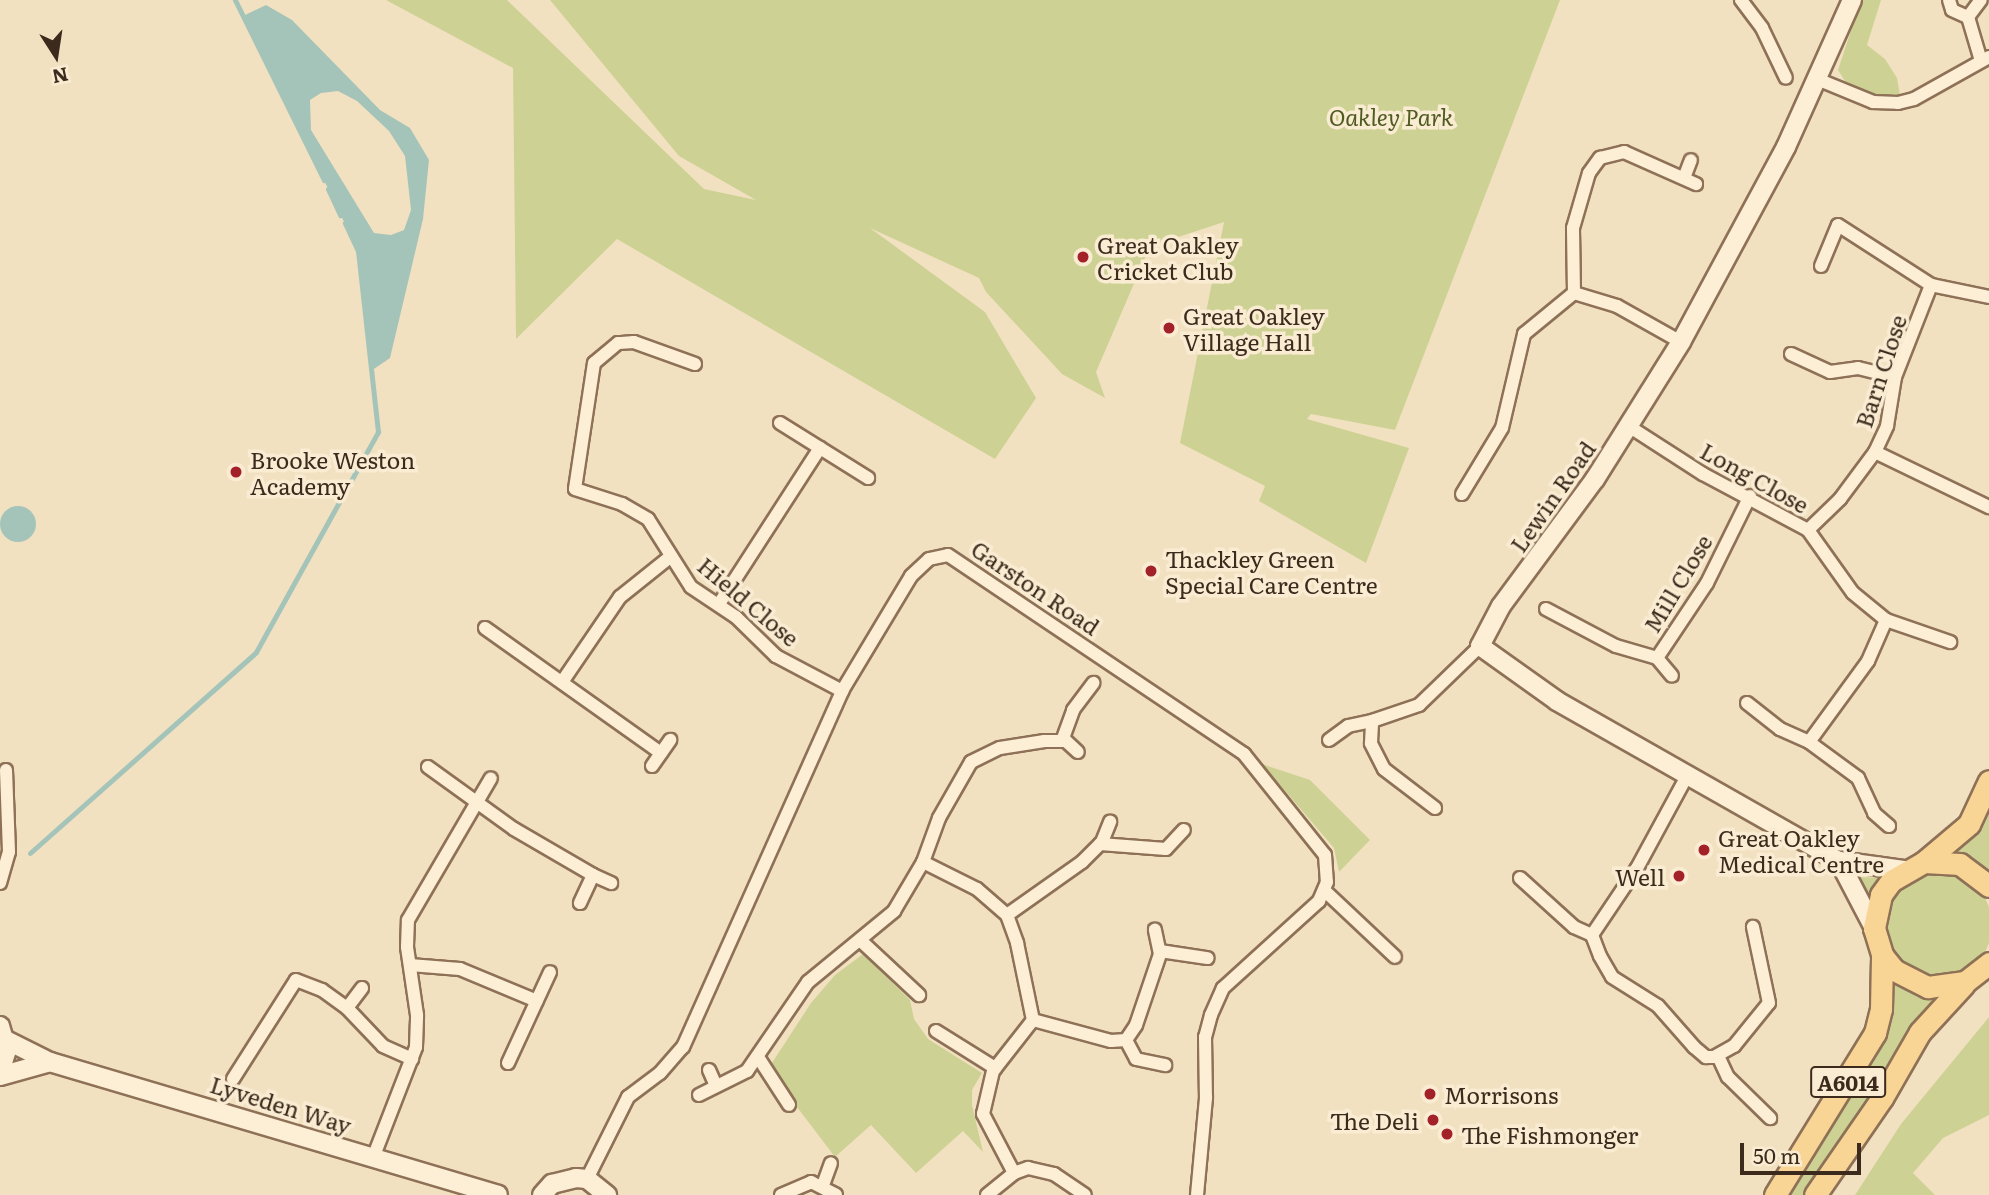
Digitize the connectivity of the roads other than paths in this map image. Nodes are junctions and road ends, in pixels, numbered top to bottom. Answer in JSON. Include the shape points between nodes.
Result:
{"nodes":[{"id":1,"x":1741,"y":0,"type":"edge"},
{"id":2,"x":1852,"y":0,"type":"edge"},
{"id":3,"x":1949,"y":0,"type":"edge"},
{"id":4,"x":1981,"y":0,"type":"edge"},
{"id":5,"x":1968,"y":17,"type":"junction"},
{"id":6,"x":1985,"y":59,"type":"edge"},
{"id":7,"x":1786,"y":78,"type":"dead end"},
{"id":8,"x":1818,"y":79,"type":"junction"},
{"id":9,"x":1691,"y":160,"type":"dead end"},
{"id":10,"x":1684,"y":177,"type":"junction"},
{"id":11,"x":1696,"y":184,"type":"dead end"},
{"id":12,"x":1821,"y":266,"type":"dead end"},
{"id":13,"x":1931,"y":285,"type":"junction"},
{"id":14,"x":1574,"y":293,"type":"junction"},
{"id":15,"x":1989,"y":297,"type":"edge"},
{"id":16,"x":1681,"y":342,"type":"junction"},
{"id":17,"x":1791,"y":354,"type":"dead end"},
{"id":18,"x":695,"y":364,"type":"dead end"},
{"id":19,"x":1895,"y":377,"type":"junction"},
{"id":20,"x":780,"y":423,"type":"dead end"},
{"id":21,"x":1630,"y":427,"type":"junction"},
{"id":22,"x":820,"y":448,"type":"junction"},
{"id":23,"x":1875,"y":452,"type":"junction"},
{"id":24,"x":868,"y":478,"type":"dead end"},
{"id":25,"x":1462,"y":494,"type":"dead end"},
{"id":26,"x":1750,"y":496,"type":"junction"},
{"id":27,"x":1989,"y":507,"type":"edge"},
{"id":28,"x":1808,"y":530,"type":"junction"},
{"id":29,"x":670,"y":557,"type":"junction"},
{"id":30,"x":719,"y":604,"type":"junction"},
{"id":31,"x":1546,"y":609,"type":"dead end"},
{"id":32,"x":1886,"y":620,"type":"junction"},
{"id":33,"x":485,"y":628,"type":"dead end"},
{"id":34,"x":1950,"y":642,"type":"dead end"},
{"id":35,"x":1480,"y":646,"type":"junction"},
{"id":36,"x":1657,"y":658,"type":"junction"},
{"id":37,"x":1672,"y":676,"type":"dead end"},
{"id":38,"x":562,"y":682,"type":"junction"},
{"id":39,"x":1093,"y":683,"type":"dead end"},
{"id":40,"x":842,"y":691,"type":"junction"},
{"id":41,"x":1747,"y":703,"type":"dead end"},
{"id":42,"x":1372,"y":721,"type":"junction"},
{"id":43,"x":670,"y":740,"type":"dead end"},
{"id":44,"x":1329,"y":740,"type":"dead end"},
{"id":45,"x":1062,"y":741,"type":"junction"},
{"id":46,"x":1808,"y":742,"type":"junction"},
{"id":47,"x":1078,"y":752,"type":"dead end"},
{"id":48,"x":661,"y":753,"type":"junction"},
{"id":49,"x":652,"y":766,"type":"dead end"},
{"id":50,"x":428,"y":767,"type":"dead end"},
{"id":51,"x":6,"y":770,"type":"dead end"},
{"id":52,"x":1686,"y":776,"type":"junction"},
{"id":53,"x":491,"y":778,"type":"dead end"},
{"id":54,"x":1989,"y":781,"type":"edge"},
{"id":55,"x":476,"y":803,"type":"junction"},
{"id":56,"x":1435,"y":808,"type":"dead end"},
{"id":57,"x":1110,"y":822,"type":"dead end"},
{"id":58,"x":1889,"y":826,"type":"dead end"},
{"id":59,"x":1184,"y":830,"type":"dead end"},
{"id":60,"x":1100,"y":844,"type":"junction"},
{"id":61,"x":1839,"y":861,"type":"junction"},
{"id":62,"x":923,"y":862,"type":"junction"},
{"id":63,"x":1914,"y":866,"type":"junction"},
{"id":64,"x":593,"y":875,"type":"junction"},
{"id":65,"x":1520,"y":878,"type":"dead end"},
{"id":66,"x":0,"y":883,"type":"edge"},
{"id":67,"x":611,"y":883,"type":"dead end"},
{"id":68,"x":1989,"y":886,"type":"edge"},
{"id":69,"x":1325,"y":891,"type":"junction"},
{"id":70,"x":580,"y":903,"type":"dead end"},
{"id":71,"x":1007,"y":915,"type":"junction"},
{"id":72,"x":1753,"y":927,"type":"dead end"},
{"id":73,"x":1874,"y":928,"type":"junction"},
{"id":74,"x":1154,"y":930,"type":"dead end"},
{"id":75,"x":1592,"y":935,"type":"junction"},
{"id":76,"x":860,"y":940,"type":"junction"},
{"id":77,"x":1160,"y":950,"type":"junction"},
{"id":78,"x":1882,"y":955,"type":"junction"},
{"id":79,"x":1395,"y":957,"type":"dead end"},
{"id":80,"x":1207,"y":958,"type":"dead end"},
{"id":81,"x":410,"y":965,"type":"junction"},
{"id":82,"x":550,"y":972,"type":"dead end"},
{"id":83,"x":1980,"y":974,"type":"edge"},
{"id":84,"x":362,"y":988,"type":"dead end"},
{"id":85,"x":919,"y":995,"type":"dead end"},
{"id":86,"x":537,"y":1001,"type":"junction"},
{"id":87,"x":347,"y":1008,"type":"junction"},
{"id":88,"x":1033,"y":1020,"type":"junction"},
{"id":89,"x":936,"y":1031,"type":"dead end"},
{"id":90,"x":3,"y":1033,"type":"edge"},
{"id":91,"x":1126,"y":1040,"type":"junction"},
{"id":92,"x":1718,"y":1056,"type":"junction"},
{"id":93,"x":758,"y":1057,"type":"junction"},
{"id":94,"x":412,"y":1059,"type":"junction"},
{"id":95,"x":50,"y":1062,"type":"junction"},
{"id":96,"x":509,"y":1063,"type":"dead end"},
{"id":97,"x":1165,"y":1065,"type":"dead end"},
{"id":98,"x":995,"y":1068,"type":"junction"},
{"id":99,"x":709,"y":1070,"type":"dead end"},
{"id":100,"x":0,"y":1071,"type":"edge"},
{"id":101,"x":0,"y":1076,"type":"edge"},
{"id":102,"x":233,"y":1079,"type":"dead end"},
{"id":103,"x":716,"y":1086,"type":"junction"},
{"id":104,"x":699,"y":1095,"type":"dead end"},
{"id":105,"x":789,"y":1105,"type":"dead end"},
{"id":106,"x":1770,"y":1118,"type":"dead end"},
{"id":107,"x":373,"y":1158,"type":"junction"},
{"id":108,"x":831,"y":1163,"type":"dead end"},
{"id":109,"x":1014,"y":1173,"type":"junction"},
{"id":110,"x":587,"y":1180,"type":"junction"},
{"id":111,"x":823,"y":1185,"type":"junction"},
{"id":112,"x":498,"y":1195,"type":"edge"},
{"id":113,"x":542,"y":1195,"type":"edge"},
{"id":114,"x":607,"y":1195,"type":"edge"},
{"id":115,"x":781,"y":1195,"type":"edge"},
{"id":116,"x":836,"y":1195,"type":"edge"},
{"id":117,"x":988,"y":1195,"type":"edge"},
{"id":118,"x":1085,"y":1195,"type":"edge"},
{"id":119,"x":1197,"y":1195,"type":"edge"},
{"id":120,"x":1774,"y":1195,"type":"edge"},
{"id":121,"x":1815,"y":1195,"type":"edge"}],
"edges":[{"from":1,"to":7,"type":"street","via":[[1762,27]]},
{"from":2,"to":8,"type":"street","name":"Lewin Road"},
{"from":3,"to":5,"type":"street","via":[[1952,10]]},
{"from":4,"to":5,"type":"street"},
{"from":5,"to":6,"type":"street"},
{"from":6,"to":8,"type":"street","via":[[1914,99],[1898,103],[1873,103]]},
{"from":8,"to":16,"type":"street","name":"Lewin Road","via":[[1755,209]]},
{"from":9,"to":10,"type":"street"},
{"from":10,"to":11,"type":"street"},
{"from":10,"to":14,"type":"street","via":[[1624,152],[1600,158],[1589,173],[1573,228]]},
{"from":12,"to":13,"type":"street","via":[[1838,225]]},
{"from":13,"to":15,"type":"street"},
{"from":13,"to":19,"type":"street","name":"Barn Close"},
{"from":14,"to":16,"type":"street","via":[[1617,306]]},
{"from":14,"to":25,"type":"street","via":[[1524,334],[1502,428]]},
{"from":16,"to":21,"type":"street","name":"Lewin Road"},
{"from":17,"to":19,"type":"street","via":[[1830,372],[1858,368]]},
{"from":18,"to":29,"type":"street","name":"Hield Close","via":[[634,342],[618,343],[594,363],[575,489],[622,504],[648,519]]},
{"from":19,"to":23,"type":"street","name":"Barn Close","via":[[1886,426]]},
{"from":20,"to":22,"type":"street"},
{"from":21,"to":26,"type":"street","name":"Long Close","via":[[1703,474]]},
{"from":21,"to":35,"type":"street","name":"Lewin Road","via":[[1501,606]]},
{"from":22,"to":24,"type":"street"},
{"from":22,"to":30,"type":"street"},
{"from":23,"to":27,"type":"street"},
{"from":23,"to":28,"type":"street","name":"Barn Close","via":[[1840,499]]},
{"from":26,"to":28,"type":"street","name":"Long Close"},
{"from":26,"to":36,"type":"street","name":"Mill Close","via":[[1707,583]]},
{"from":28,"to":32,"type":"street","name":"Long Close","via":[[1853,593]]},
{"from":29,"to":30,"type":"street","name":"Hield Close","via":[[691,587]]},
{"from":29,"to":38,"type":"street","via":[[620,597]]},
{"from":30,"to":40,"type":"street","name":"Hield Close","via":[[776,656]]},
{"from":31,"to":36,"type":"street","name":"Mill Close","via":[[1616,646]]},
{"from":32,"to":34,"type":"street","name":"Long Close"},
{"from":32,"to":46,"type":"street","via":[[1861,671]]},
{"from":33,"to":38,"type":"street"},
{"from":35,"to":42,"type":"street","via":[[1419,705]]},
{"from":35,"to":52,"type":"street","via":[[1557,701]]},
{"from":36,"to":37,"type":"street"},
{"from":38,"to":48,"type":"street"},
{"from":39,"to":45,"type":"street","via":[[1073,709]]},
{"from":40,"to":69,"type":"street","name":"Garston Road","via":[[911,576],[929,559],[948,555],[1244,754],[1325,855]]},
{"from":40,"to":110,"type":"street","name":"Garston Road","via":[[683,1047],[660,1073],[628,1097]]},
{"from":41,"to":46,"type":"street","via":[[1780,729]]},
{"from":42,"to":44,"type":"street","via":[[1348,726]]},
{"from":42,"to":56,"type":"street","via":[[1371,743],[1384,769]]},
{"from":43,"to":48,"type":"street"},
{"from":45,"to":47,"type":"street"},
{"from":45,"to":62,"type":"street","via":[[1000,748],[971,762],[939,818]]},
{"from":46,"to":58,"type":"street","via":[[1858,778],[1874,813]]},
{"from":48,"to":49,"type":"street"},
{"from":50,"to":55,"type":"street"},
{"from":51,"to":66,"type":"street","via":[[9,852]]},
{"from":52,"to":61,"type":"street"},
{"from":52,"to":75,"type":"street","via":[[1637,868]]},
{"from":53,"to":55,"type":"street"},
{"from":54,"to":63,"type":"main road","via":[[1969,824]]},
{"from":55,"to":64,"type":"street"},
{"from":55,"to":81,"type":"street","via":[[408,920]]},
{"from":57,"to":60,"type":"street"},
{"from":59,"to":60,"type":"street","via":[[1167,849]]},
{"from":60,"to":71,"type":"street"},
{"from":61,"to":63,"type":"street"},
{"from":61,"to":73,"type":"street"},
{"from":62,"to":71,"type":"street","via":[[977,889]]},
{"from":62,"to":76,"type":"street","via":[[894,911]]},
{"from":63,"to":68,"type":"main road","via":[[1960,864]]},
{"from":63,"to":73,"type":"main road","via":[[1881,895]]},
{"from":64,"to":67,"type":"street"},
{"from":64,"to":70,"type":"street"},
{"from":65,"to":75,"type":"street","via":[[1574,927]]},
{"from":69,"to":79,"type":"street"},
{"from":69,"to":119,"type":"street","via":[[1216,1000],[1205,1037],[1206,1098]]},
{"from":71,"to":88,"type":"street"},
{"from":72,"to":92,"type":"street","via":[[1769,1003],[1734,1046]]},
{"from":73,"to":78,"type":"main road"},
{"from":74,"to":77,"type":"street"},
{"from":75,"to":92,"type":"street","via":[[1612,977],[1664,1011],[1706,1057]]},
{"from":76,"to":85,"type":"street"},
{"from":76,"to":93,"type":"street","via":[[808,982]]},
{"from":77,"to":80,"type":"street"},
{"from":77,"to":91,"type":"street","via":[[1136,1025]]},
{"from":78,"to":83,"type":"main road","via":[[1909,981],[1927,987]]},
{"from":78,"to":120,"type":"main road","number":"A6014","via":[[1881,1009],[1875,1032]]},
{"from":81,"to":86,"type":"street","via":[[460,968]]},
{"from":81,"to":94,"type":"street","via":[[418,1015]]},
{"from":82,"to":86,"type":"street"},
{"from":83,"to":121,"type":"main road","number":"A6014","via":[[1927,1023]]},
{"from":84,"to":87,"type":"street"},
{"from":86,"to":96,"type":"street"},
{"from":87,"to":94,"type":"street","via":[[383,1046]]},
{"from":87,"to":102,"type":"street","via":[[309,982],[296,980]]},
{"from":88,"to":91,"type":"street","via":[[1111,1041]]},
{"from":88,"to":98,"type":"street"},
{"from":89,"to":98,"type":"street"},
{"from":90,"to":95,"type":"street","name":"Lyveden Way"},
{"from":90,"to":100,"type":"street"},
{"from":91,"to":97,"type":"street","via":[[1136,1059]]},
{"from":92,"to":106,"type":"street","via":[[1728,1077]]},
{"from":93,"to":103,"type":"street","via":[[747,1071]]},
{"from":93,"to":105,"type":"street"},
{"from":94,"to":107,"type":"street"},
{"from":95,"to":101,"type":"street"},
{"from":95,"to":107,"type":"street","name":"Lyveden Way"},
{"from":98,"to":109,"type":"street","via":[[986,1086],[983,1114]]},
{"from":99,"to":103,"type":"street"},
{"from":103,"to":104,"type":"street"},
{"from":107,"to":112,"type":"street","name":"Lyveden Way"},
{"from":108,"to":111,"type":"street"},
{"from":109,"to":117,"type":"street"},
{"from":109,"to":118,"type":"street","via":[[1028,1168],[1054,1174]]},
{"from":110,"to":113,"type":"street","via":[[564,1179]]},
{"from":110,"to":114,"type":"street"},
{"from":111,"to":115,"type":"street","via":[[800,1184]]},
{"from":111,"to":116,"type":"street"}]}
